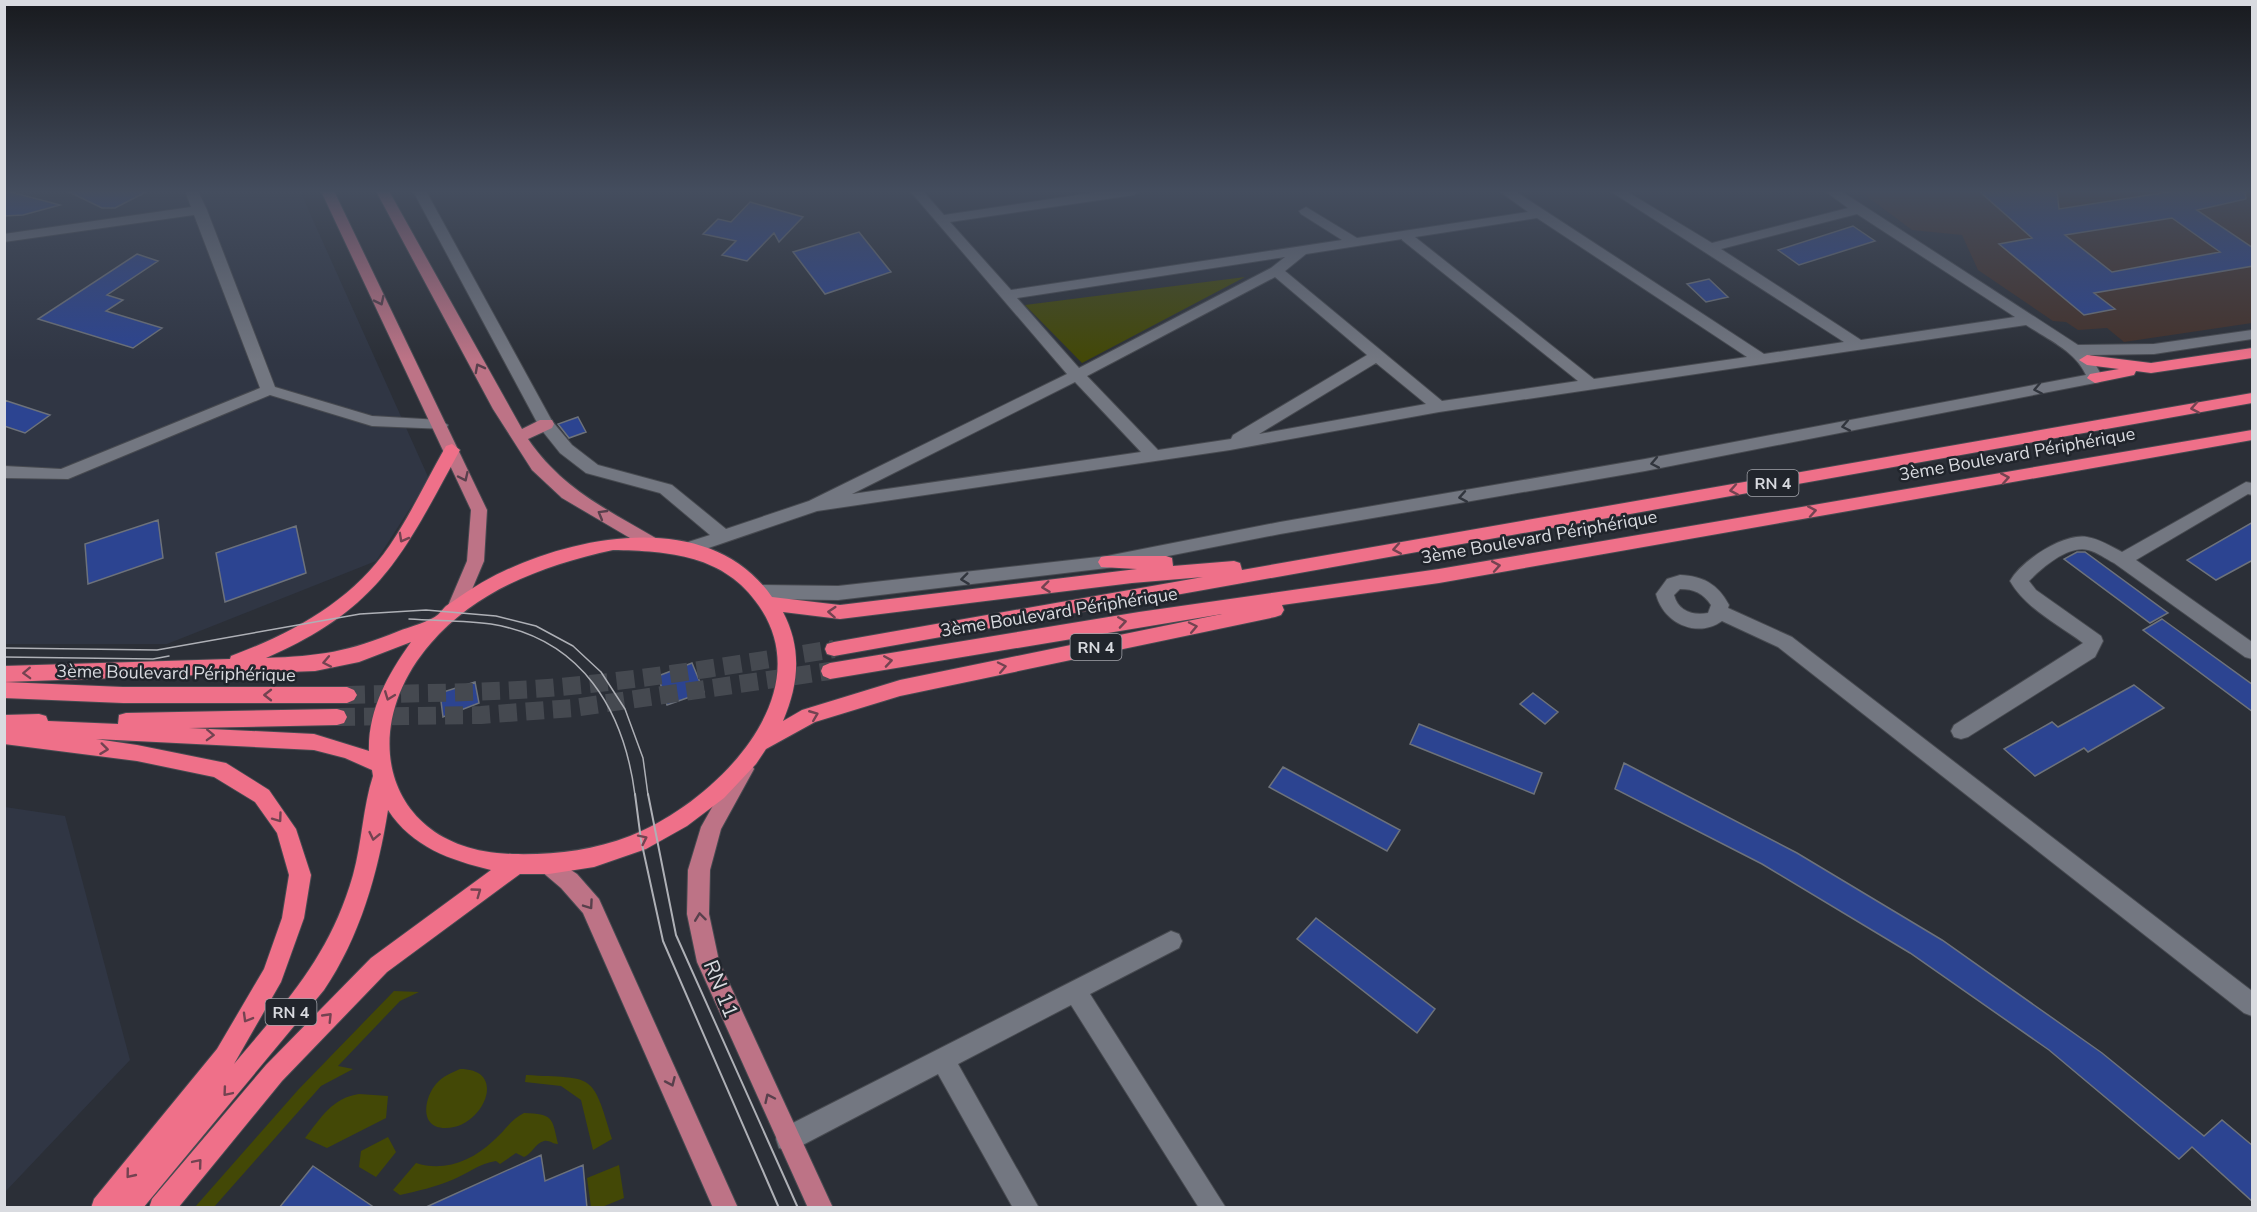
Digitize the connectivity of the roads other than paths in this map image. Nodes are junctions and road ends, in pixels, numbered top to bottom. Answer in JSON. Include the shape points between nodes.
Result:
{"nodes":[{"id":1,"x":214,"y":248,"type":"edge"},
{"id":2,"x":354,"y":248,"type":"edge"},
{"id":3,"x":413,"y":248,"type":"edge"},
{"id":4,"x":449,"y":248,"type":"edge"},
{"id":5,"x":966,"y":248,"type":"edge"},
{"id":6,"x":1324,"y":248,"type":"edge"},
{"id":7,"x":1420,"y":248,"type":"edge"},
{"id":8,"x":1590,"y":248,"type":"edge"},
{"id":9,"x":1710,"y":248,"type":"edge"},
{"id":10,"x":1915,"y":248,"type":"edge"},
{"id":11,"x":1300,"y":252,"type":"junction"},
{"id":12,"x":1276,"y":271,"type":"junction"},
{"id":13,"x":1007,"y":295,"type":"junction"},
{"id":14,"x":2027,"y":320,"type":"junction"},
{"id":15,"x":2253,"y":335,"type":"edge"},
{"id":16,"x":1860,"y":346,"type":"junction"},
{"id":17,"x":2075,"y":350,"type":"junction"},
{"id":18,"x":2253,"y":354,"type":"edge"},
{"id":19,"x":1377,"y":355,"type":"junction"},
{"id":20,"x":1761,"y":359,"type":"junction"},
{"id":21,"x":2087,"y":360,"type":"junction"},
{"id":22,"x":2151,"y":368,"type":"junction"},
{"id":23,"x":1077,"y":375,"type":"junction"},
{"id":24,"x":2095,"y":378,"type":"junction"},
{"id":25,"x":1592,"y":385,"type":"junction"},
{"id":26,"x":269,"y":390,"type":"junction"},
{"id":27,"x":2253,"y":398,"type":"edge"},
{"id":28,"x":1439,"y":407,"type":"junction"},
{"id":29,"x":546,"y":424,"type":"junction"},
{"id":30,"x":440,"y":425,"type":"junction"},
{"id":31,"x":2253,"y":435,"type":"edge"},
{"id":32,"x":518,"y":437,"type":"junction"},
{"id":33,"x":1230,"y":445,"type":"junction"},
{"id":34,"x":452,"y":450,"type":"junction"},
{"id":35,"x":1154,"y":456,"type":"junction"},
{"id":36,"x":4,"y":472,"type":"edge"},
{"id":37,"x":2253,"y":489,"type":"edge"},
{"id":38,"x":815,"y":505,"type":"junction"},
{"id":39,"x":723,"y":536,"type":"junction"},
{"id":40,"x":653,"y":544,"type":"junction"},
{"id":41,"x":688,"y":549,"type":"junction"},
{"id":42,"x":2122,"y":560,"type":"junction"},
{"id":43,"x":1107,"y":562,"type":"junction"},
{"id":44,"x":1292,"y":568,"type":"junction"},
{"id":45,"x":1218,"y":569,"type":"junction"},
{"id":46,"x":1438,"y":576,"type":"junction"},
{"id":47,"x":765,"y":598,"type":"junction"},
{"id":48,"x":456,"y":608,"type":"junction"},
{"id":49,"x":1719,"y":612,"type":"dead end"},
{"id":50,"x":441,"y":621,"type":"junction"},
{"id":51,"x":834,"y":649,"type":"tunnel mouth"},
{"id":52,"x":2253,"y":652,"type":"edge"},
{"id":53,"x":223,"y":666,"type":"junction"},
{"id":54,"x":830,"y":671,"type":"tunnel mouth"},
{"id":55,"x":4,"y":674,"type":"edge"},
{"id":56,"x":4,"y":690,"type":"edge"},
{"id":57,"x":347,"y":695,"type":"tunnel mouth"},
{"id":58,"x":337,"y":717,"type":"tunnel mouth"},
{"id":59,"x":4,"y":725,"type":"edge"},
{"id":60,"x":1961,"y":731,"type":"dead end"},
{"id":61,"x":4,"y":736,"type":"edge"},
{"id":62,"x":762,"y":742,"type":"junction"},
{"id":63,"x":747,"y":763,"type":"junction"},
{"id":64,"x":381,"y":771,"type":"junction"},
{"id":65,"x":548,"y":864,"type":"junction"},
{"id":66,"x":515,"y":865,"type":"junction"},
{"id":67,"x":1171,"y":941,"type":"dead end"},
{"id":68,"x":1075,"y":991,"type":"junction"},
{"id":69,"x":2253,"y":1005,"type":"edge"},
{"id":70,"x":942,"y":1059,"type":"junction"},
{"id":71,"x":788,"y":1139,"type":"junction"},
{"id":72,"x":103,"y":1208,"type":"edge"},
{"id":73,"x":126,"y":1208,"type":"edge"},
{"id":74,"x":161,"y":1208,"type":"edge"},
{"id":75,"x":726,"y":1208,"type":"edge"},
{"id":76,"x":821,"y":1208,"type":"edge"},
{"id":77,"x":1027,"y":1208,"type":"edge"},
{"id":78,"x":1214,"y":1208,"type":"edge"}],
"edges":[{"from":1,"to":26,"type":"street"},
{"from":2,"to":30,"type":"main road","one_way":true},
{"from":32,"to":3,"type":"main road","one_way":true},
{"from":4,"to":29,"type":"street"},
{"from":5,"to":13,"type":"street"},
{"from":6,"to":11,"type":"street"},
{"from":7,"to":25,"type":"street"},
{"from":8,"to":20,"type":"street"},
{"from":9,"to":16,"type":"street"},
{"from":10,"to":14,"type":"street"},
{"from":11,"to":12,"type":"street"},
{"from":11,"to":13,"type":"street"},
{"from":12,"to":19,"type":"street"},
{"from":12,"to":23,"type":"street"},
{"from":13,"to":23,"type":"street"},
{"from":14,"to":16,"type":"street"},
{"from":14,"to":17,"type":"street"},
{"from":15,"to":17,"type":"street","via":[[2154,349]]},
{"from":16,"to":20,"type":"street"},
{"from":17,"to":21,"type":"street"},
{"from":18,"to":22,"type":"highway"},
{"from":19,"to":28,"type":"street"},
{"from":19,"to":33,"type":"street"},
{"from":20,"to":25,"type":"street"},
{"from":21,"to":22,"type":"highway"},
{"from":21,"to":24,"type":"street"},
{"from":22,"to":24,"type":"highway"},
{"from":23,"to":35,"type":"street"},
{"from":23,"to":38,"type":"street"},
{"from":24,"to":43,"type":"street","one_way":true,"via":[[1646,465]]},
{"from":25,"to":28,"type":"street"},
{"from":26,"to":30,"type":"street","via":[[372,421]]},
{"from":26,"to":36,"type":"street","via":[[62,475]]},
{"from":27,"to":44,"type":"highway","name":"3ème Boulevard Périphérique","number":"RN 4","one_way":true},
{"from":28,"to":33,"type":"street"},
{"from":29,"to":32,"type":"main road"},
{"from":29,"to":39,"type":"street","via":[[566,448],[592,469],[666,489]]},
{"from":30,"to":34,"type":"main road"},
{"from":46,"to":31,"type":"highway","name":"3ème Boulevard Périphérique","number":"RN 4","one_way":true},
{"from":40,"to":32,"type":"main road","one_way":true,"via":[[568,494],[538,466]]},
{"from":33,"to":35,"type":"street"},
{"from":34,"to":48,"type":"main road","one_way":true,"via":[[479,510],[481,533],[470,583]]},
{"from":34,"to":53,"type":"highway","one_way":true,"via":[[394,553],[349,600],[274,647]]},
{"from":35,"to":38,"type":"street"},
{"from":37,"to":42,"type":"street","via":[[2246,488]]},
{"from":38,"to":39,"type":"street"},
{"from":39,"to":41,"type":"street"},
{"from":40,"to":41,"type":"highway"},
{"from":40,"to":48,"type":"highway","via":[[613,544],[572,551],[492,584]]},
{"from":41,"to":47,"type":"highway","via":[[722,561],[749,579]]},
{"from":42,"to":52,"type":"street"},
{"from":42,"to":60,"type":"street","via":[[2088,543],[2073,543],[2026,570],[2019,581],[2030,595],[2094,641],[2088,652]]},
{"from":43,"to":45,"type":"highway"},
{"from":43,"to":47,"type":"street","one_way":true},
{"from":44,"to":45,"type":"highway","number":"RN 4"},
{"from":44,"to":51,"type":"highway","name":"3ème Boulevard Périphérique","number":"RN 4"},
{"from":45,"to":47,"type":"highway","number":"RN 4","one_way":true,"via":[[840,612]]},
{"from":54,"to":46,"type":"highway","name":"3ème Boulevard Périphérique","number":"RN 4","one_way":true,"via":[[1128,621]]},
{"from":62,"to":46,"type":"highway","number":"RN 4","one_way":true,"via":[[809,716],[900,688]]},
{"from":47,"to":62,"type":"highway","via":[[782,626],[788,653],[778,712]]},
{"from":48,"to":50,"type":"highway"},
{"from":49,"to":69,"type":"street","via":[[1785,642]]},
{"from":50,"to":53,"type":"highway","one_way":true,"via":[[348,658],[315,664]]},
{"from":50,"to":64,"type":"highway","one_way":true,"via":[[405,664],[392,688],[378,739]]},
{"from":53,"to":55,"type":"highway","one_way":true},
{"from":57,"to":56,"type":"highway","name":"3ème Boulevard Périphérique","one_way":true,"via":[[123,695]]},
{"from":58,"to":59,"type":"highway"},
{"from":59,"to":64,"type":"highway","one_way":true,"via":[[314,742],[350,751]]},
{"from":61,"to":72,"type":"highway","one_way":true,"via":[[137,753],[219,769],[262,796],[286,829],[300,875],[293,918],[273,974],[225,1057]]},
{"from":62,"to":63,"type":"highway"},
{"from":65,"to":63,"type":"highway","one_way":true,"via":[[607,853],[684,818]]},
{"from":71,"to":63,"type":"main road","name":"RN 11","one_way":true,"via":[[708,962],[698,914],[699,870],[711,827]]},
{"from":64,"to":66,"type":"highway","via":[[395,805],[415,828],[442,846],[476,859]]},
{"from":64,"to":73,"type":"highway","number":"RN 4","one_way":true,"via":[[376,832],[364,878],[349,922],[326,967],[228,1091]]},
{"from":65,"to":66,"type":"highway"},
{"from":65,"to":75,"type":"main road","one_way":true,"via":[[569,880],[591,906]]},
{"from":74,"to":66,"type":"highway","number":"RN 4","one_way":true,"via":[[274,1073],[379,965]]},
{"from":67,"to":68,"type":"street"},
{"from":68,"to":70,"type":"street"},
{"from":68,"to":78,"type":"street"},
{"from":70,"to":71,"type":"street"},
{"from":70,"to":77,"type":"street"},
{"from":71,"to":76,"type":"main road","name":"RN 11"}]}
